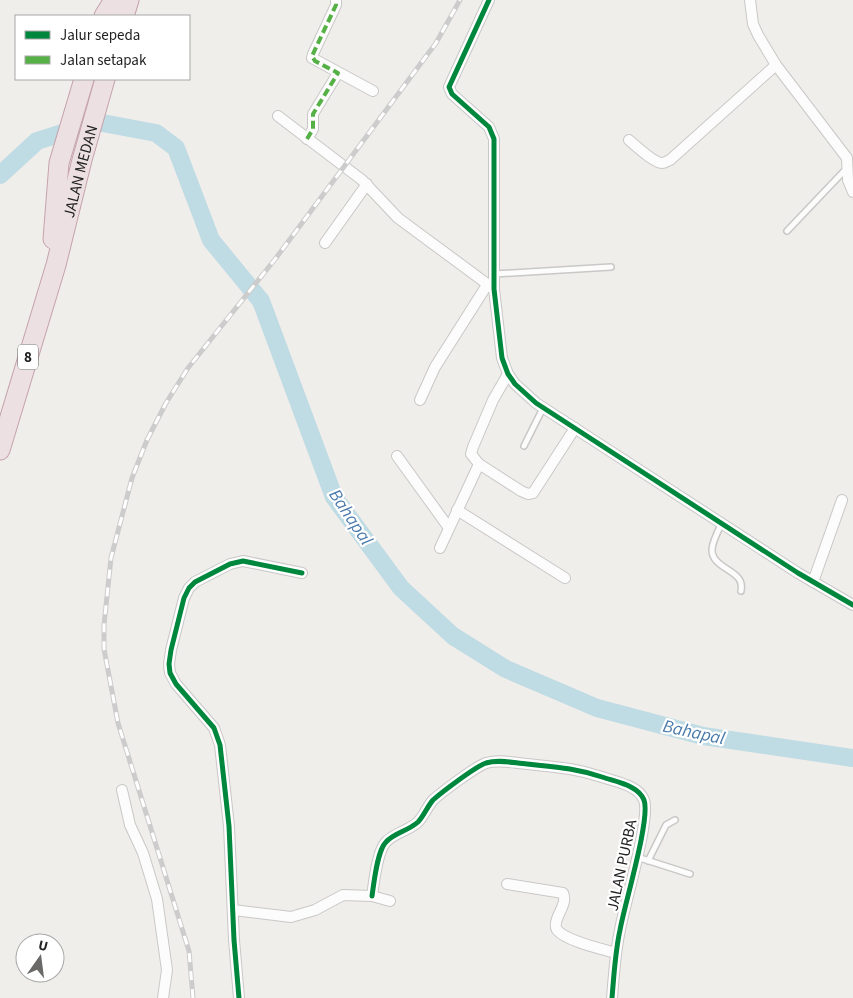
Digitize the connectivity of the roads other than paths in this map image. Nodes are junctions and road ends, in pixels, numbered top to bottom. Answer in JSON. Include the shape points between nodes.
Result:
{"nodes":[{"id":1,"x":114,"y":0,"type":"edge"},
{"id":2,"x":129,"y":0,"type":"edge"},
{"id":3,"x":336,"y":0,"type":"edge"},
{"id":4,"x":489,"y":0,"type":"edge"},
{"id":5,"x":750,"y":0,"type":"edge"},
{"id":6,"x":105,"y":15,"type":"edge"},
{"id":7,"x":124,"y":15,"type":"edge"},
{"id":8,"x":776,"y":65,"type":"junction"},
{"id":9,"x":338,"y":72,"type":"junction"},
{"id":10,"x":105,"y":80,"type":"edge"},
{"id":11,"x":82,"y":87,"type":"edge"},
{"id":12,"x":373,"y":91,"type":"dead end"},
{"id":13,"x":278,"y":116,"type":"dead end"},
{"id":14,"x":307,"y":139,"type":"junction"},
{"id":15,"x":629,"y":140,"type":"dead end"},
{"id":16,"x":850,"y":158,"type":"edge"},
{"id":17,"x":846,"y":169,"type":"junction"},
{"id":18,"x":367,"y":184,"type":"junction"},
{"id":19,"x":853,"y":192,"type":"edge"},
{"id":20,"x":787,"y":231,"type":"dead end"},
{"id":21,"x":325,"y":243,"type":"dead end"},
{"id":22,"x":56,"y":265,"type":"junction"},
{"id":23,"x":611,"y":266,"type":"dead end"},
{"id":24,"x":494,"y":274,"type":"junction"},
{"id":25,"x":491,"y":287,"type":"junction"},
{"id":26,"x":508,"y":374,"type":"junction"},
{"id":27,"x":420,"y":400,"type":"dead end"},
{"id":28,"x":543,"y":407,"type":"junction"},
{"id":29,"x":575,"y":428,"type":"junction"},
{"id":30,"x":524,"y":446,"type":"dead end"},
{"id":31,"x":0,"y":450,"type":"edge"},
{"id":32,"x":397,"y":456,"type":"dead end"},
{"id":33,"x":479,"y":464,"type":"junction"},
{"id":34,"x":842,"y":500,"type":"dead end"},
{"id":35,"x":457,"y":510,"type":"junction"},
{"id":36,"x":722,"y":523,"type":"junction"},
{"id":37,"x":449,"y":528,"type":"junction"},
{"id":38,"x":440,"y":548,"type":"dead end"},
{"id":39,"x":302,"y":573,"type":"dead end"},
{"id":40,"x":565,"y":578,"type":"dead end"},
{"id":41,"x":814,"y":582,"type":"junction"},
{"id":42,"x":741,"y":591,"type":"dead end"},
{"id":43,"x":853,"y":605,"type":"edge"},
{"id":44,"x":122,"y":790,"type":"dead end"},
{"id":45,"x":675,"y":820,"type":"dead end"},
{"id":46,"x":637,"y":857,"type":"junction"},
{"id":47,"x":648,"y":861,"type":"junction"},
{"id":48,"x":690,"y":874,"type":"dead end"},
{"id":49,"x":507,"y":884,"type":"dead end"},
{"id":50,"x":372,"y":896,"type":"junction"},
{"id":51,"x":390,"y":901,"type":"dead end"},
{"id":52,"x":233,"y":910,"type":"junction"},
{"id":53,"x":616,"y":953,"type":"junction"},
{"id":54,"x":163,"y":998,"type":"edge"},
{"id":55,"x":239,"y":998,"type":"edge"},
{"id":56,"x":612,"y":998,"type":"edge"}],
"edges":[{"from":1,"to":6,"type":"highway"},
{"from":2,"to":7,"type":"highway"},
{"from":3,"to":9,"type":"street","via":[[312,56],[315,61]]},
{"from":4,"to":24,"type":"street","via":[[449,87],[452,94],[488,127],[494,139]]},
{"from":5,"to":8,"type":"street","via":[[753,24]]},
{"from":8,"to":15,"type":"street","via":[[665,163],[655,161]]},
{"from":8,"to":16,"type":"street"},
{"from":9,"to":12,"type":"street"},
{"from":9,"to":14,"type":"street","via":[[313,114],[313,129]]},
{"from":10,"to":22,"type":"highway","name":"JALAN MEDAN","number":"8"},
{"from":11,"to":22,"type":"highway","number":"8","via":[[59,163],[53,242]]},
{"from":13,"to":14,"type":"street"},
{"from":14,"to":18,"type":"street"},
{"from":16,"to":17,"type":"street"},
{"from":17,"to":19,"type":"street"},
{"from":17,"to":20,"type":"lane"},
{"from":18,"to":21,"type":"street"},
{"from":18,"to":25,"type":"street","via":[[398,218]]},
{"from":22,"to":31,"type":"highway","number":"8"},
{"from":23,"to":24,"type":"lane"},
{"from":24,"to":25,"type":"street"},
{"from":25,"to":26,"type":"street","via":[[502,358]]},
{"from":25,"to":27,"type":"street","via":[[435,366]]},
{"from":26,"to":28,"type":"street","via":[[525,395]]},
{"from":26,"to":33,"type":"street","via":[[472,447],[472,457]]},
{"from":28,"to":29,"type":"street"},
{"from":28,"to":30,"type":"lane"},
{"from":29,"to":33,"type":"street","via":[[532,493],[521,491]]},
{"from":29,"to":36,"type":"street"},
{"from":32,"to":37,"type":"street"},
{"from":33,"to":35,"type":"street"},
{"from":34,"to":41,"type":"street"},
{"from":35,"to":37,"type":"street"},
{"from":35,"to":40,"type":"street"},
{"from":36,"to":41,"type":"street"},
{"from":36,"to":42,"type":"lane","via":[[714,542],[713,556],[739,578]]},
{"from":37,"to":38,"type":"street"},
{"from":39,"to":52,"type":"street","via":[[243,561],[195,582],[184,598],[170,650],[170,673],[214,728],[220,745],[230,826]]},
{"from":41,"to":43,"type":"street"},
{"from":44,"to":54,"type":"street","via":[[130,825],[143,853],[157,899],[167,970]]},
{"from":45,"to":47,"type":"lane","via":[[666,825]]},
{"from":46,"to":47,"type":"lane"},
{"from":46,"to":50,"type":"street","name":"JALAN PURBA","via":[[646,806],[636,790],[560,766],[488,762],[434,800],[414,825],[385,842],[375,869]]},
{"from":46,"to":53,"type":"street","name":"JALAN PURBA"},
{"from":47,"to":48,"type":"lane"},
{"from":49,"to":53,"type":"street","via":[[563,893],[565,898],[556,920],[557,930],[574,940]]},
{"from":50,"to":51,"type":"street"},
{"from":50,"to":52,"type":"street","via":[[343,895],[315,910],[291,917]]},
{"from":52,"to":55,"type":"street"},
{"from":53,"to":56,"type":"street","name":"JALAN PURBA"}]}
